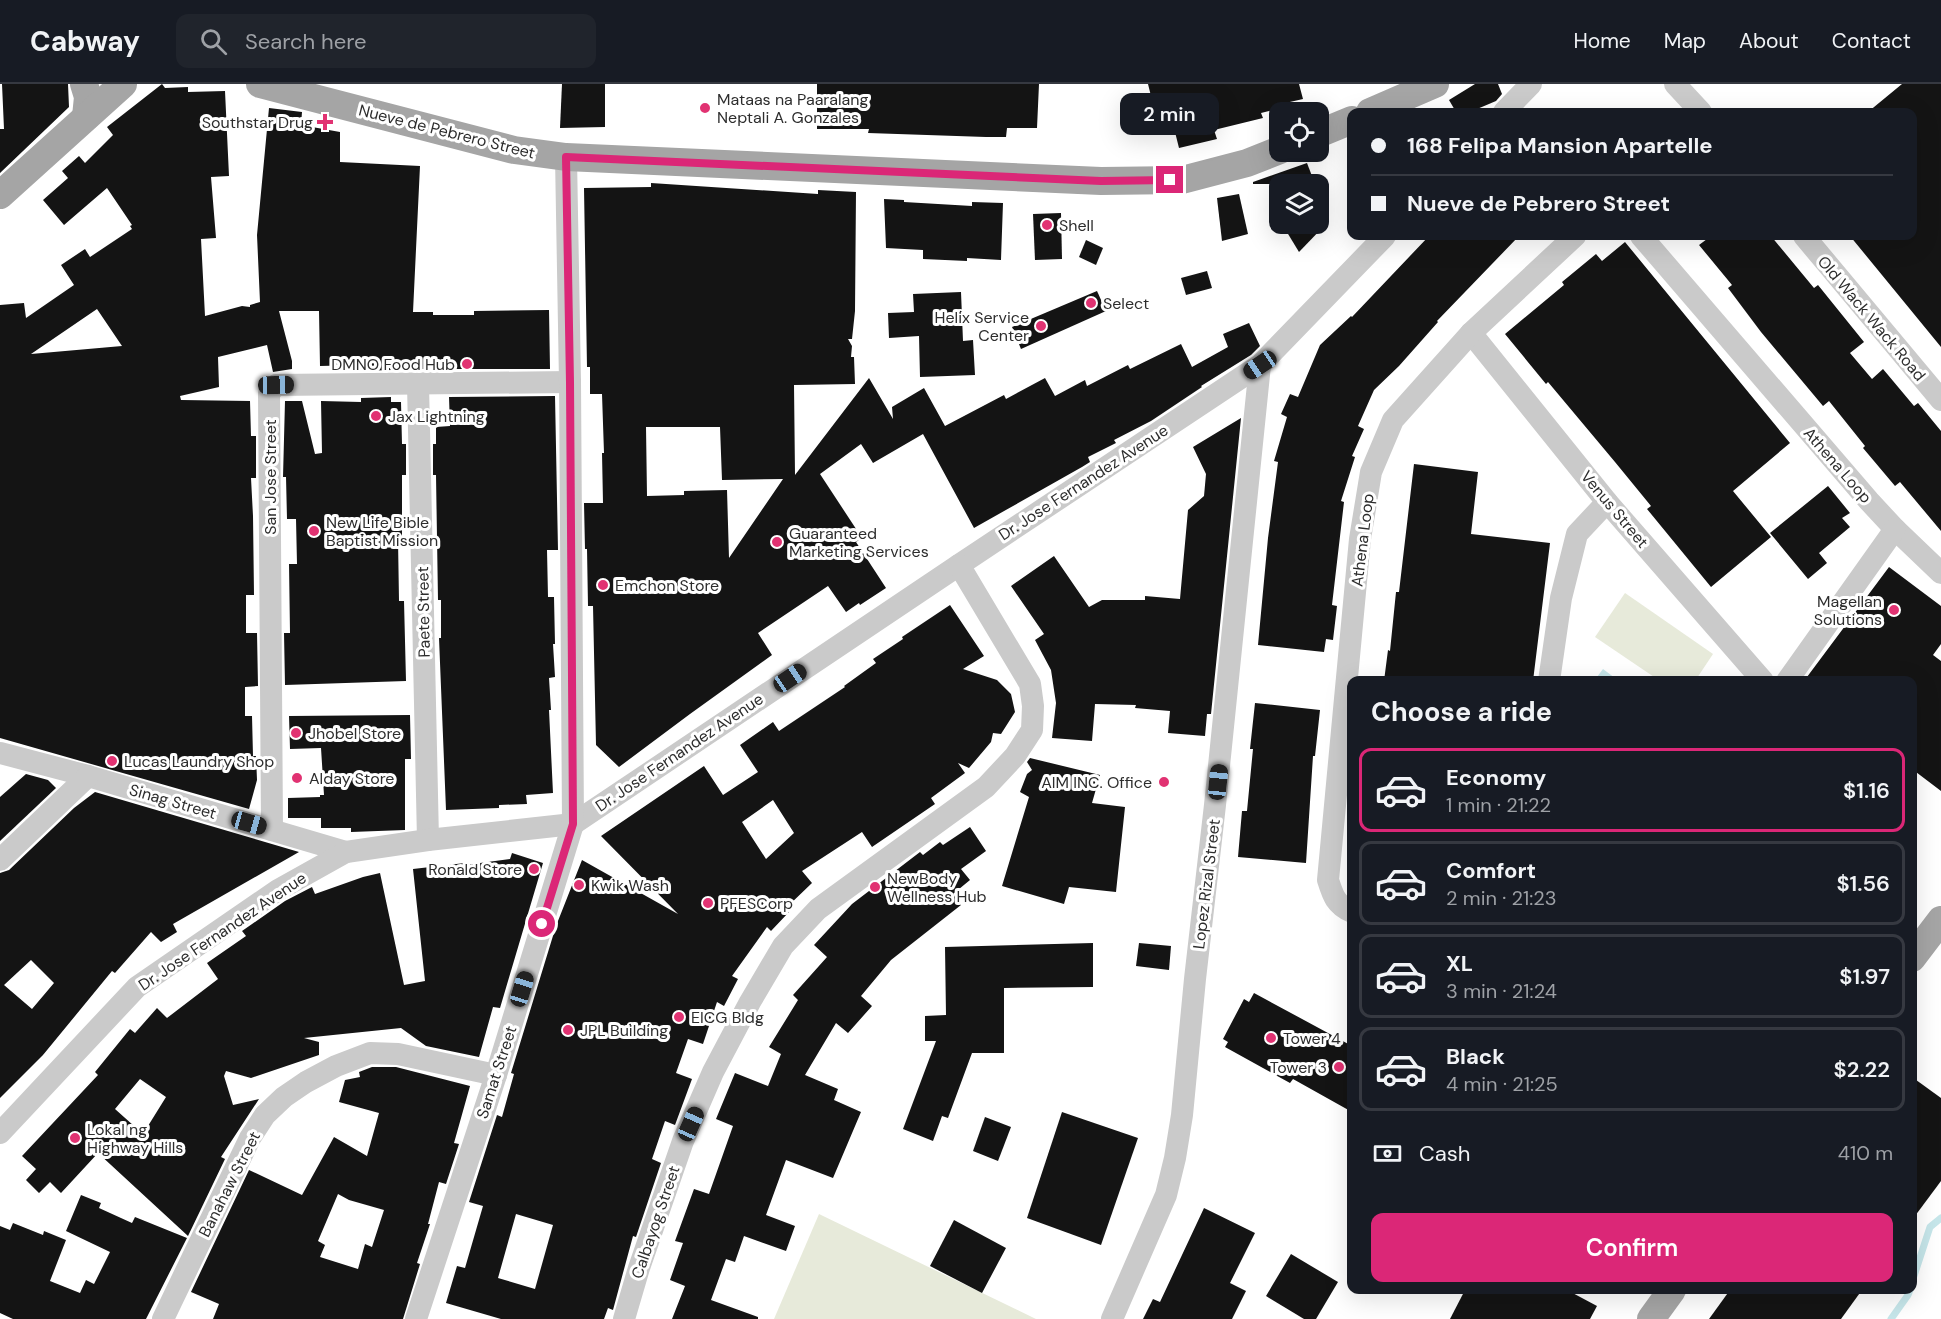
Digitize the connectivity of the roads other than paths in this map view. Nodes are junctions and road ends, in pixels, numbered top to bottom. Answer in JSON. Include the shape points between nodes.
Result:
{"nodes":[{"id":1,"x":84,"y":84,"type":"edge"},
{"id":2,"x":123,"y":84,"type":"edge"},
{"id":3,"x":260,"y":84,"type":"edge"},
{"id":4,"x":1435,"y":84,"type":"edge"},
{"id":5,"x":1532,"y":84,"type":"edge"},
{"id":6,"x":1675,"y":84,"type":"edge"},
{"id":7,"x":1379,"y":108,"type":"edge"},
{"id":8,"x":1508,"y":108,"type":"edge"},
{"id":9,"x":1697,"y":108,"type":"edge"},
{"id":10,"x":87,"y":117,"type":"junction"},
{"id":11,"x":1347,"y":122,"type":"edge"},
{"id":12,"x":1329,"y":129,"type":"edge"},
{"id":13,"x":1269,"y":154,"type":"edge"},
{"id":14,"x":566,"y":157,"type":"junction"},
{"id":15,"x":0,"y":195,"type":"edge"},
{"id":16,"x":1381,"y":240,"type":"edge"},
{"id":17,"x":1571,"y":240,"type":"edge"},
{"id":18,"x":1644,"y":240,"type":"edge"},
{"id":19,"x":1807,"y":240,"type":"edge"},
{"id":20,"x":1471,"y":333,"type":"junction"},
{"id":21,"x":1260,"y":365,"type":"junction"},
{"id":22,"x":570,"y":382,"type":"junction"},
{"id":23,"x":418,"y":384,"type":"junction"},
{"id":24,"x":1941,"y":400,"type":"edge"},
{"id":25,"x":1607,"y":502,"type":"junction"},
{"id":26,"x":1895,"y":529,"type":"junction"},
{"id":27,"x":959,"y":564,"type":"junction"},
{"id":28,"x":1941,"y":573,"type":"edge"},
{"id":29,"x":1347,"y":676,"type":"edge"},
{"id":30,"x":1551,"y":676,"type":"edge"},
{"id":31,"x":1759,"y":676,"type":"edge"},
{"id":32,"x":1791,"y":676,"type":"edge"},
{"id":33,"x":1347,"y":677,"type":"edge"},
{"id":34,"x":0,"y":753,"type":"edge"},
{"id":35,"x":88,"y":777,"type":"junction"},
{"id":36,"x":573,"y":824,"type":"junction"},
{"id":37,"x":272,"y":830,"type":"junction"},
{"id":38,"x":428,"y":840,"type":"junction"},
{"id":39,"x":346,"y":852,"type":"junction"},
{"id":40,"x":0,"y":860,"type":"edge"},
{"id":41,"x":1347,"y":910,"type":"edge"},
{"id":42,"x":1941,"y":920,"type":"edge"},
{"id":43,"x":1917,"y":951,"type":"edge"},
{"id":44,"x":496,"y":1075,"type":"junction"},
{"id":45,"x":0,"y":1133,"type":"edge"},
{"id":46,"x":1669,"y":1294,"type":"edge"},
{"id":47,"x":163,"y":1319,"type":"edge"},
{"id":48,"x":416,"y":1319,"type":"edge"},
{"id":49,"x":624,"y":1319,"type":"edge"},
{"id":50,"x":1112,"y":1319,"type":"edge"},
{"id":51,"x":1651,"y":1319,"type":"edge"}],
"edges":[{"from":1,"to":10,"type":"main road"},
{"from":2,"to":10,"type":"main road"},
{"from":3,"to":14,"type":"main road","name":"Nueve de Pebrero Street","via":[[514,150]]},
{"from":4,"to":7,"type":"main road"},
{"from":5,"to":8,"type":"street"},
{"from":6,"to":9,"type":"street"},
{"from":10,"to":15,"type":"main road"},
{"from":11,"to":12,"type":"main road"},
{"from":13,"to":14,"type":"main road","name":"Nueve de Pebrero Street","via":[[1182,180],[1135,181]]},
{"from":14,"to":22,"type":"street","name":"Samat Street"},
{"from":16,"to":21,"type":"street","name":"Dr. Jose Fernandez Avenue"},
{"from":17,"to":20,"type":"street","name":"Athena Loop"},
{"from":18,"to":26,"type":"street","name":"Athena Loop"},
{"from":19,"to":24,"type":"street","name":"Old Wack Wack Road"},
{"from":20,"to":25,"type":"street","name":"Venus Street"},
{"from":20,"to":29,"type":"street","name":"Athena Loop","via":[[1393,420],[1371,472],[1360,538]]},
{"from":21,"to":27,"type":"street","name":"Dr. Jose Fernandez Avenue"},
{"from":21,"to":50,"type":"street","name":"Lopez Rizal Street","via":[[1182,1115],[1166,1195]]},
{"from":22,"to":23,"type":"street","name":"San Jose Street"},
{"from":22,"to":36,"type":"street","name":"Samat Street"},
{"from":23,"to":37,"type":"street","name":"San Jose Street","via":[[276,385],[269,393]]},
{"from":23,"to":38,"type":"street","name":"Paete Street"},
{"from":25,"to":30,"type":"street","via":[[1577,534],[1561,598]]},
{"from":25,"to":31,"type":"street","name":"Venus Street"},
{"from":26,"to":28,"type":"street","name":"Athena Loop"},
{"from":26,"to":32,"type":"street"},
{"from":27,"to":36,"type":"street","name":"Dr. Jose Fernandez Avenue"},
{"from":27,"to":49,"type":"street","name":"Calbayog Street","via":[[1030,684],[1032,730],[1015,756],[986,787],[818,909],[783,946],[713,1072],[683,1141]]},
{"from":33,"to":41,"type":"street","name":"Athena Loop","via":[[1328,880],[1333,895]]},
{"from":34,"to":35,"type":"street","name":"Sinag Street"},
{"from":35,"to":37,"type":"street","name":"Sinag Street"},
{"from":35,"to":40,"type":"street"},
{"from":36,"to":38,"type":"street","name":"Dr. Jose Fernandez Avenue"},
{"from":36,"to":44,"type":"street","name":"Samat Street"},
{"from":37,"to":39,"type":"street","name":"Sinag Street"},
{"from":38,"to":39,"type":"street","name":"Dr. Jose Fernandez Avenue"},
{"from":39,"to":45,"type":"street","name":"Dr. Jose Fernandez Avenue","via":[[278,890],[137,987]]},
{"from":42,"to":43,"type":"main road"},
{"from":44,"to":47,"type":"street","name":"Banahaw Street","via":[[398,1054],[369,1053],[336,1066],[284,1097],[265,1115],[250,1138]]},
{"from":44,"to":48,"type":"street","name":"Samat Street"},
{"from":46,"to":51,"type":"main road"}]}
